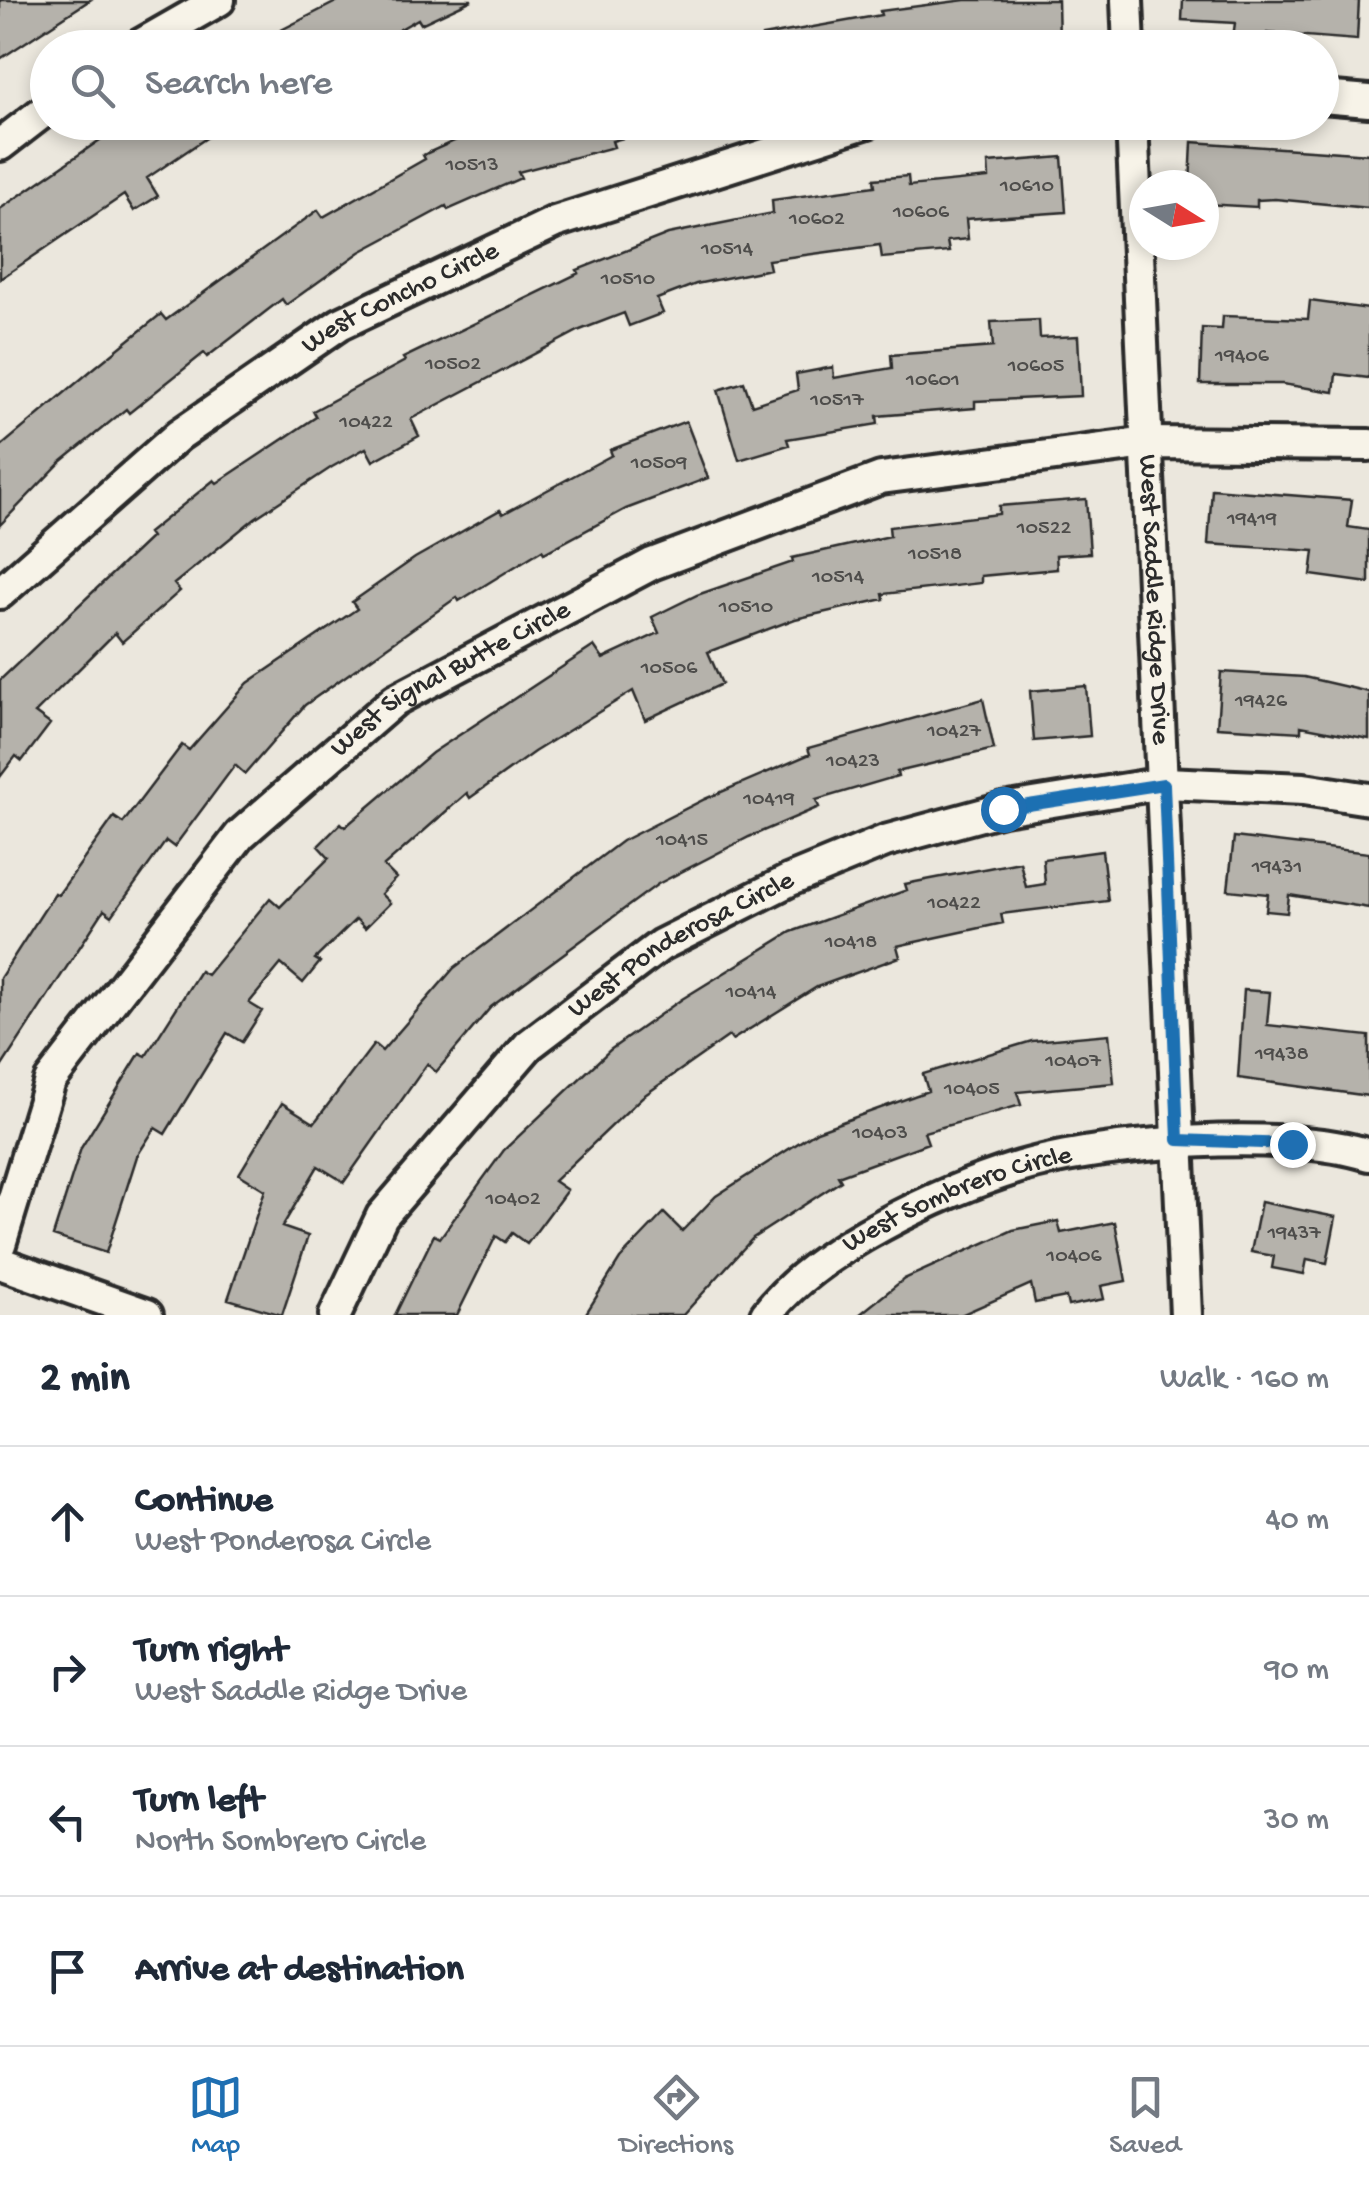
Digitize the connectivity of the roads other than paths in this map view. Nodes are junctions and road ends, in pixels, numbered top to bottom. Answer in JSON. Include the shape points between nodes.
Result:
{"nodes":[{"id":1,"x":218,"y":0,"type":"edge"},
{"id":2,"x":1127,"y":0,"type":"edge"},
{"id":3,"x":166,"y":30,"type":"edge"},
{"id":4,"x":1128,"y":30,"type":"edge"},
{"id":5,"x":1339,"y":98,"type":"edge"},
{"id":6,"x":1369,"y":101,"type":"edge"},
{"id":7,"x":30,"y":122,"type":"edge"},
{"id":8,"x":812,"y":140,"type":"edge"},
{"id":9,"x":1133,"y":140,"type":"edge"},
{"id":10,"x":0,"y":146,"type":"edge"},
{"id":11,"x":1147,"y":443,"type":"junction"},
{"id":12,"x":1369,"y":445,"type":"edge"},
{"id":13,"x":0,"y":592,"type":"edge"},
{"id":14,"x":1164,"y":784,"type":"junction"},
{"id":15,"x":1369,"y":799,"type":"edge"},
{"id":16,"x":1178,"y":1140,"type":"junction"},
{"id":17,"x":1369,"y":1155,"type":"edge"},
{"id":18,"x":0,"y":1244,"type":"edge"},
{"id":19,"x":0,"y":1264,"type":"edge"},
{"id":20,"x":148,"y":1315,"type":"edge"},
{"id":21,"x":335,"y":1315,"type":"edge"},
{"id":22,"x":766,"y":1315,"type":"edge"},
{"id":23,"x":1186,"y":1315,"type":"edge"}],
"edges":[{"from":1,"to":3,"type":"street"},
{"from":2,"to":4,"type":"street"},
{"from":5,"to":6,"type":"street"},
{"from":7,"to":10,"type":"street"},
{"from":8,"to":13,"type":"street","name":"West Concho Circle","via":[[555,222],[340,324],[179,436]]},
{"from":9,"to":11,"type":"street","name":"West Saddle Ridge Drive"},
{"from":11,"to":12,"type":"street","name":"West Signal Butte Circle"},
{"from":11,"to":14,"type":"street","name":"West Saddle Ridge Drive"},
{"from":11,"to":18,"type":"street","name":"West Signal Butte Circle","via":[[880,478],[652,564],[395,700],[240,835],[50,1080]]},
{"from":14,"to":15,"type":"street","name":"West Ponderosa Circle","via":[[1304,789]]},
{"from":14,"to":16,"type":"street","name":"West Saddle Ridge Drive"},
{"from":14,"to":21,"type":"street","name":"West Ponderosa Circle","via":[[1003,809],[885,841],[661,945],[529,1045],[382,1216]]},
{"from":16,"to":17,"type":"street","name":"West Sombrero Circle"},
{"from":16,"to":22,"type":"street","name":"West Sombrero Circle","via":[[1022,1166],[887,1221],[782,1293]]},
{"from":16,"to":23,"type":"street","name":"West Saddle Ridge Drive"},
{"from":19,"to":20,"type":"street"}]}
